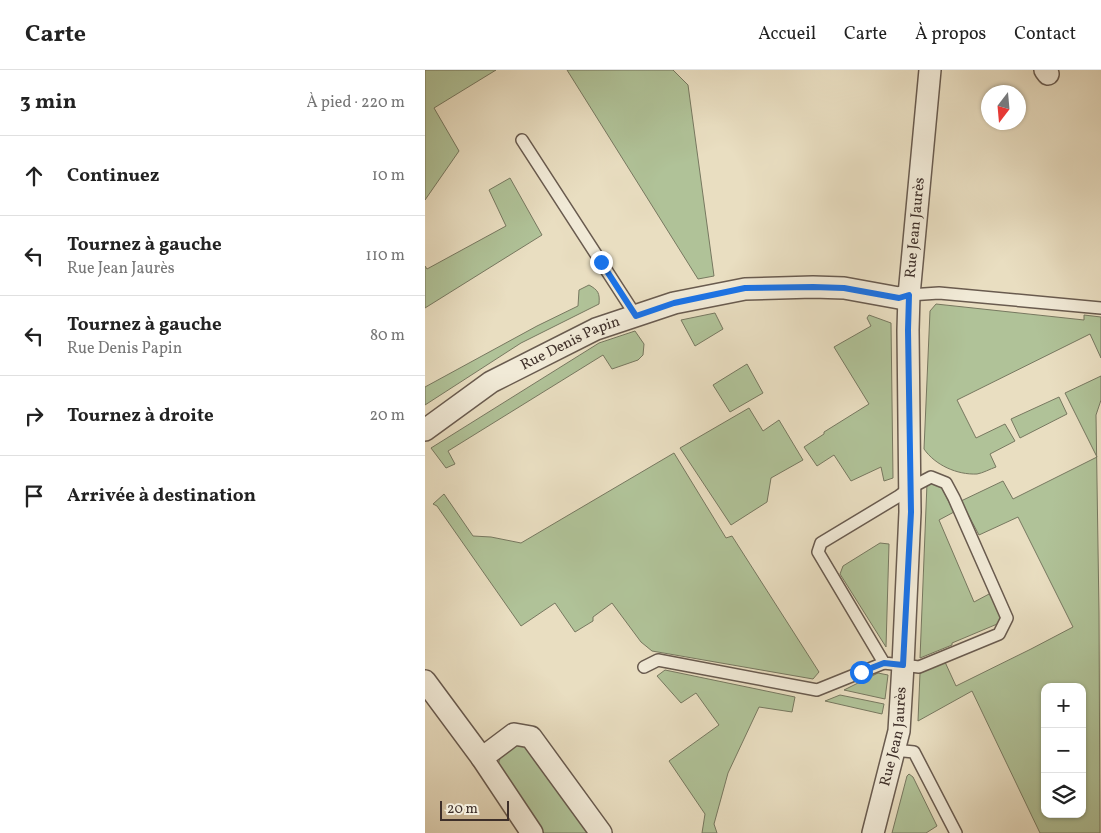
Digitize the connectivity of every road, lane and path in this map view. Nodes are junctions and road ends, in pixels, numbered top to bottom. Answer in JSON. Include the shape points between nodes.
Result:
{"nodes":[{"id":1,"x":930,"y":70,"type":"edge"},
{"id":2,"x":522,"y":140,"type":"dead end"},
{"id":3,"x":909,"y":295,"type":"junction"},
{"id":4,"x":1101,"y":308,"type":"edge"},
{"id":5,"x":636,"y":316,"type":"junction"},
{"id":6,"x":425,"y":430,"type":"edge"},
{"id":7,"x":911,"y":488,"type":"junction"},
{"id":8,"x":894,"y":664,"type":"junction"},
{"id":9,"x":644,"y":668,"type":"dead end"},
{"id":10,"x":425,"y":681,"type":"edge"},
{"id":11,"x":894,"y":750,"type":"junction"},
{"id":12,"x":482,"y":758,"type":"junction"},
{"id":13,"x":532,"y":833,"type":"edge"},
{"id":14,"x":601,"y":833,"type":"edge"},
{"id":15,"x":873,"y":833,"type":"edge"},
{"id":16,"x":956,"y":833,"type":"edge"}],
"edges":[{"from":1,"to":3,"type":"street","name":"Rue Jean Jaurès"},
{"from":2,"to":5,"type":"lane"},
{"from":3,"to":4,"type":"lane","via":[[939,293]]},
{"from":3,"to":5,"type":"street","name":"Rue Denis Papin","via":[[899,298],[844,288],[745,288],[674,303]]},
{"from":3,"to":7,"type":"street","name":"Rue Jean Jaurès"},
{"from":5,"to":6,"type":"street","name":"Rue Denis Papin","via":[[596,329],[491,382]]},
{"from":7,"to":8,"type":"street","name":"Rue Jean Jaurès"},
{"from":7,"to":8,"type":"lane","via":[[821,543],[818,552]]},
{"from":7,"to":8,"type":"lane","via":[[931,477],[946,483],[1007,618],[999,634],[919,667]]},
{"from":8,"to":9,"type":"lane","via":[[817,690],[658,660]]},
{"from":8,"to":11,"type":"street","name":"Rue Jean Jaurès","via":[[899,731]]},
{"from":10,"to":12,"type":"street"},
{"from":11,"to":15,"type":"street","name":"Rue Jean Jaurès"},
{"from":11,"to":16,"type":"lane","via":[[914,752]]},
{"from":12,"to":13,"type":"street"},
{"from":12,"to":14,"type":"street","via":[[513,734],[531,737]]}]}
